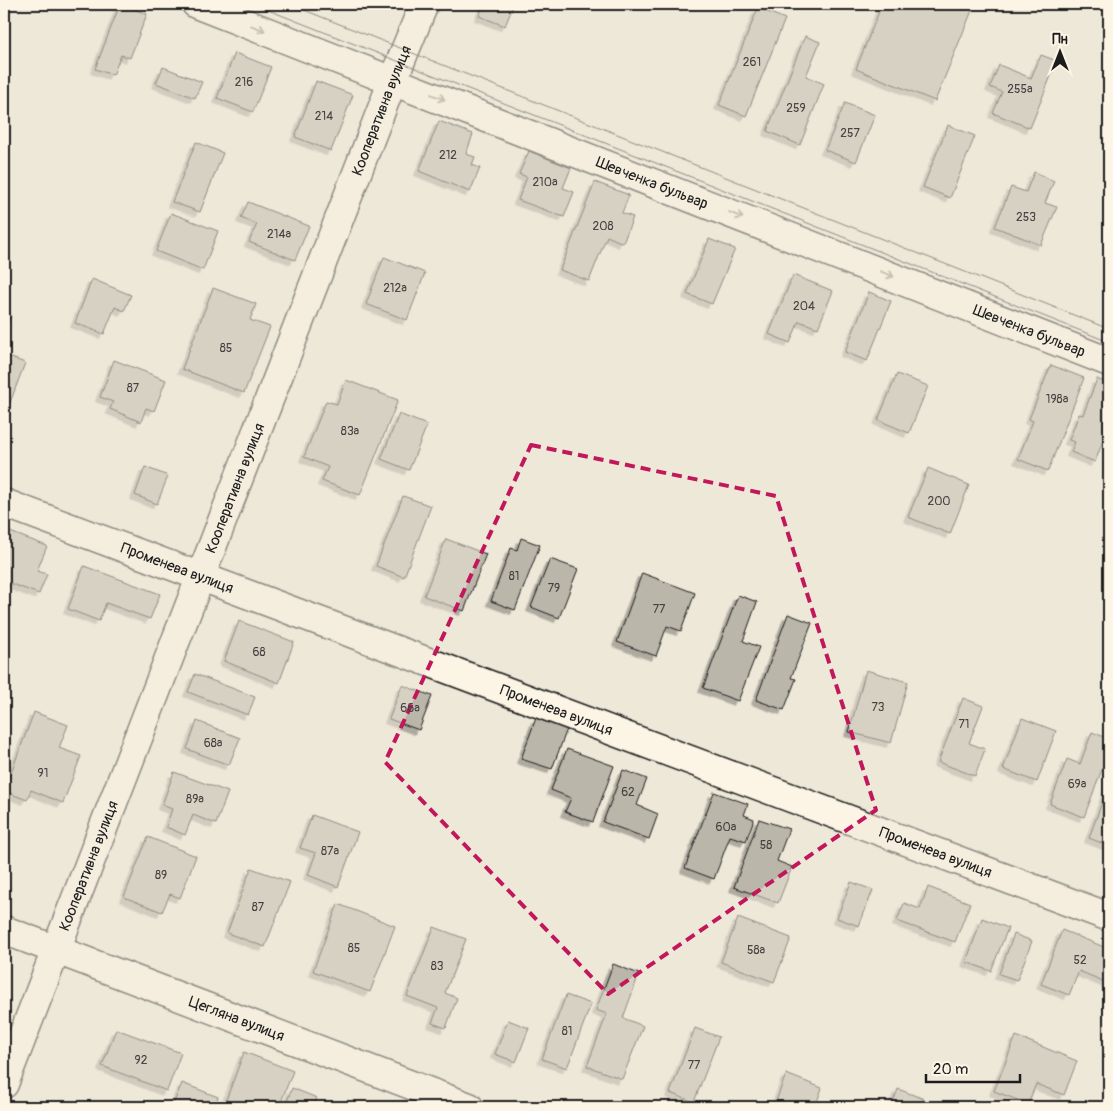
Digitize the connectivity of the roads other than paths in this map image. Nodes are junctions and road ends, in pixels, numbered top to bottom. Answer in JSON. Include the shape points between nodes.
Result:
{"nodes":[{"id":1,"x":196,"y":4,"type":"edge"},
{"id":2,"x":424,"y":4,"type":"edge"},
{"id":3,"x":392,"y":80,"type":"junction"},
{"id":4,"x":1109,"y":362,"type":"edge"},
{"id":5,"x":4,"y":503,"type":"edge"},
{"id":6,"x":200,"y":577,"type":"junction"},
{"id":7,"x":1109,"y":917,"type":"edge"},
{"id":8,"x":4,"y":930,"type":"edge"},
{"id":9,"x":56,"y":950,"type":"junction"},
{"id":10,"x":4,"y":1084,"type":"edge"},
{"id":11,"x":469,"y":1107,"type":"edge"}],
"edges":[{"from":1,"to":3,"type":"street","name":"Шевченка бульвар","one_way":true},
{"from":2,"to":3,"type":"street","name":"Кооперативна вулиця"},
{"from":3,"to":4,"type":"street","name":"Шевченка бульвар","one_way":true},
{"from":3,"to":6,"type":"street","name":"Кооперативна вулиця"},
{"from":5,"to":6,"type":"street","name":"Променева вулиця"},
{"from":6,"to":7,"type":"street","name":"Променева вулиця"},
{"from":6,"to":9,"type":"street","name":"Кооперативна вулиця"},
{"from":8,"to":9,"type":"street","name":"Цегляна вулиця"},
{"from":9,"to":10,"type":"street","name":"Кооперативна вулиця"},
{"from":9,"to":11,"type":"street","name":"Цегляна вулиця"}]}
